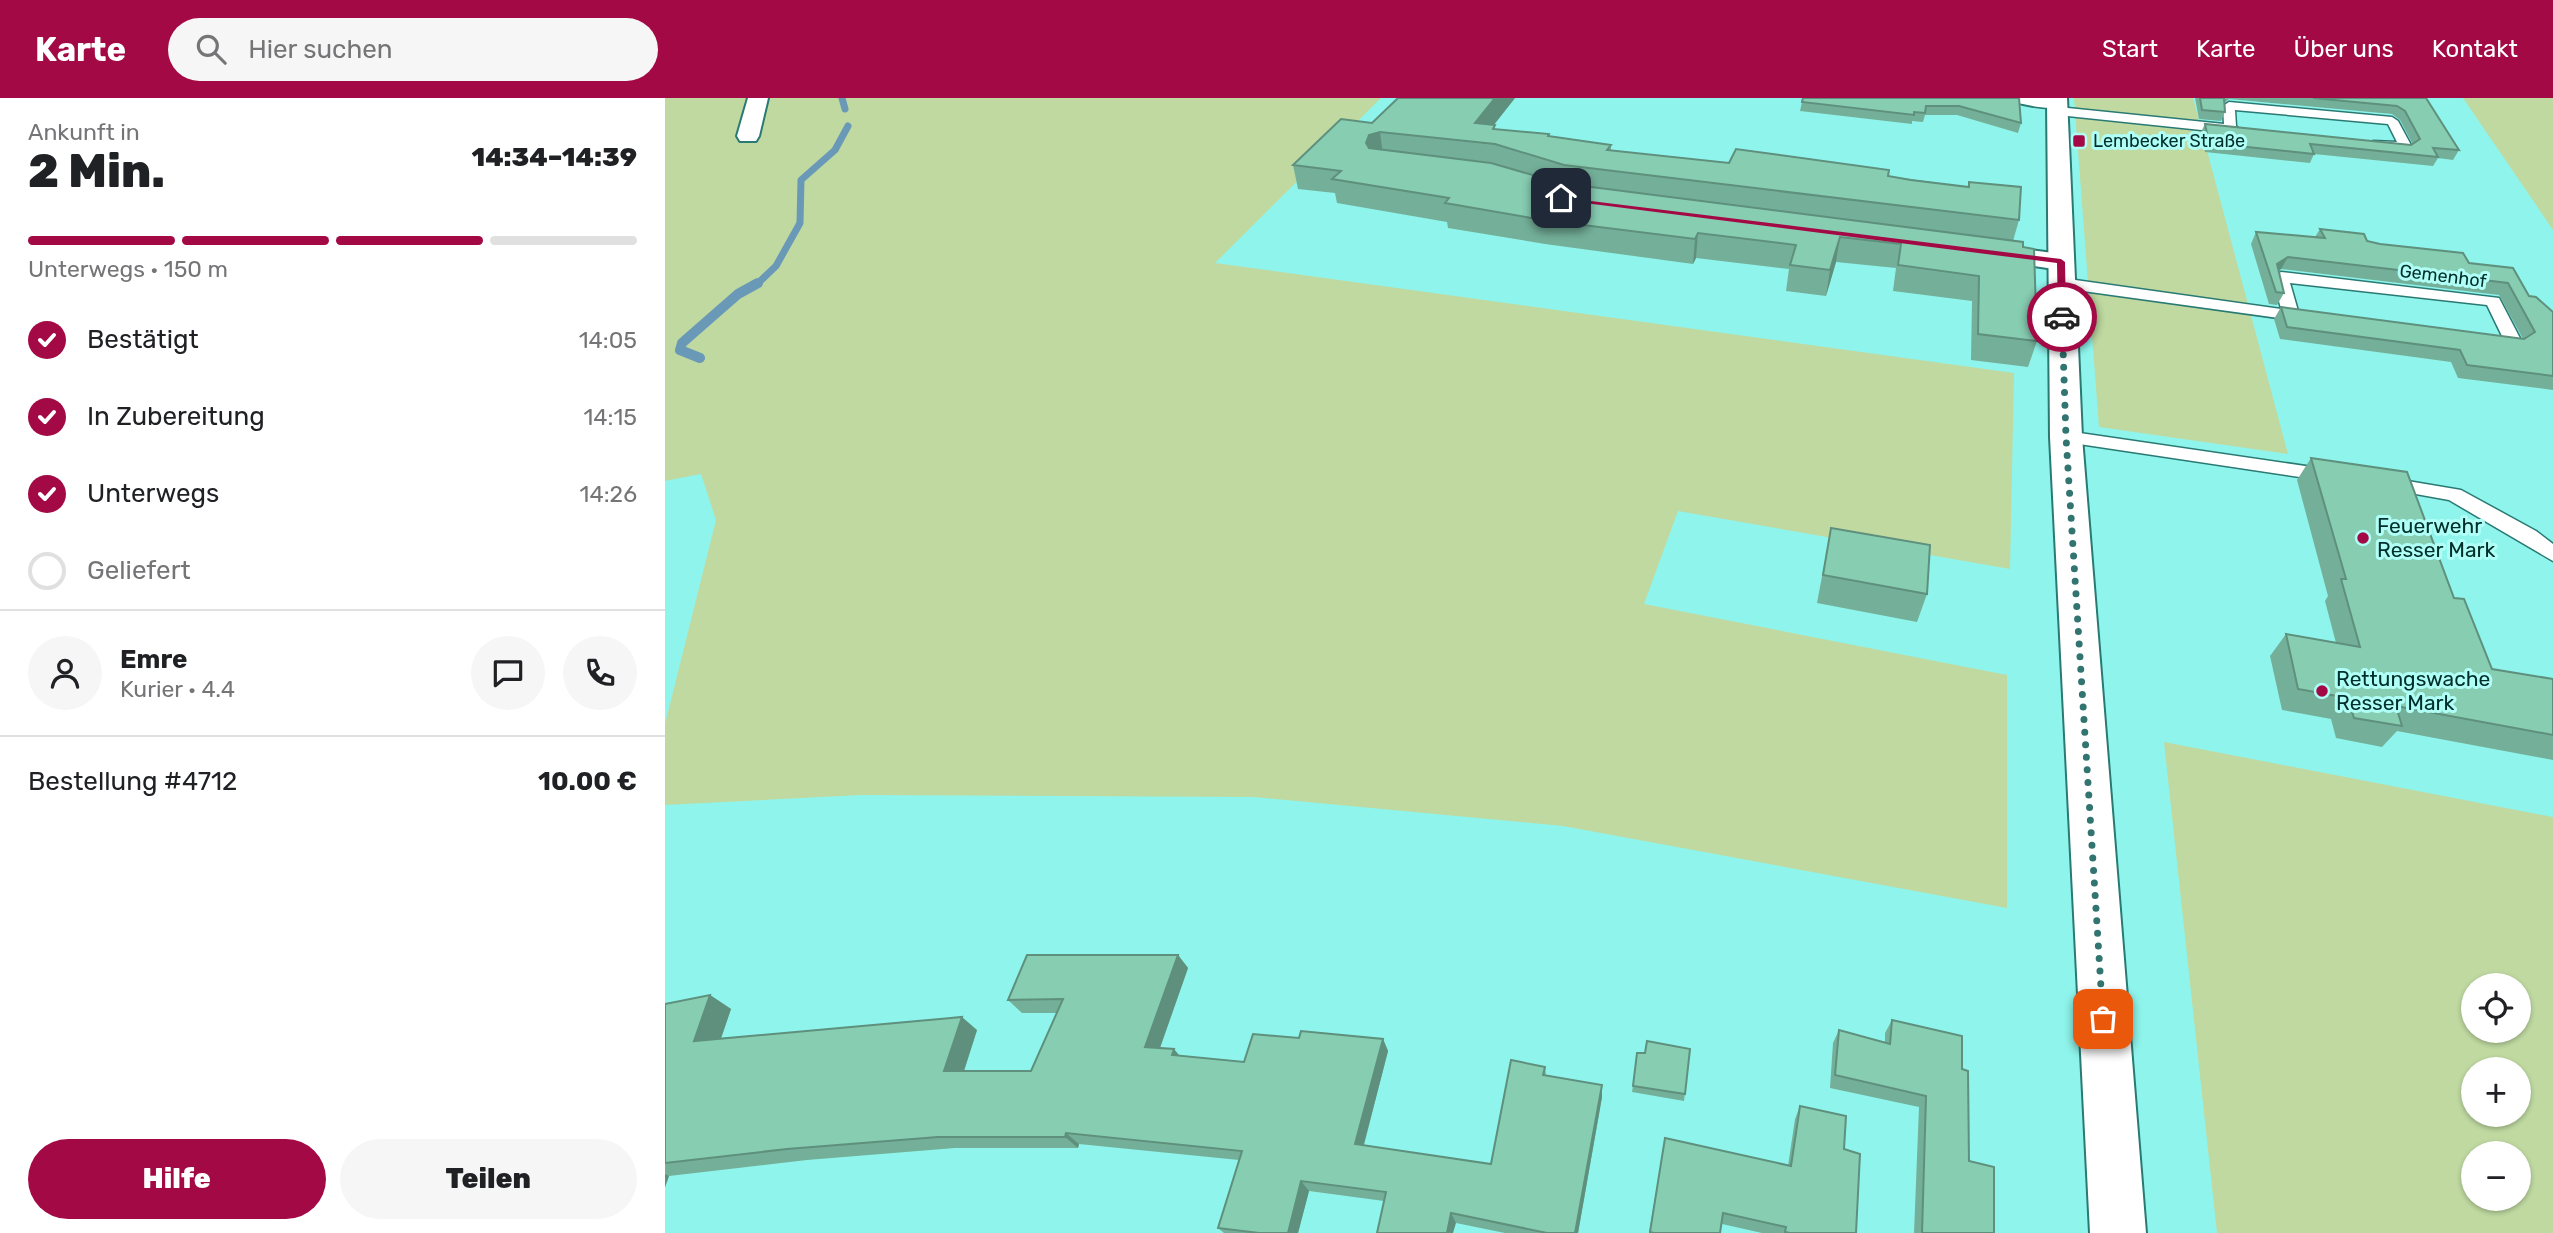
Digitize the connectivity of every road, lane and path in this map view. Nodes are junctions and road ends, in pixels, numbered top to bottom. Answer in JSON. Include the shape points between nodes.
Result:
{"nodes":[{"id":1,"x":758,"y":98,"type":"edge"},
{"id":2,"x":2021,"y":98,"type":"edge"},
{"id":3,"x":2058,"y":103,"type":"edge"},
{"id":4,"x":748,"y":136,"type":"dead end"},
{"id":5,"x":2366,"y":143,"type":"edge"},
{"id":6,"x":1964,"y":250,"type":"edge"},
{"id":7,"x":2061,"y":272,"type":"junction"},
{"id":8,"x":2291,"y":315,"type":"junction"},
{"id":9,"x":2317,"y":319,"type":"edge"},
{"id":10,"x":2475,"y":339,"type":"edge"},
{"id":11,"x":2066,"y":437,"type":"junction"},
{"id":12,"x":2553,"y":554,"type":"edge"},
{"id":13,"x":2118,"y":1233,"type":"edge"}],
"edges":[{"from":1,"to":4,"type":"street"},
{"from":2,"to":3,"type":"street"},
{"from":3,"to":5,"type":"lane","via":[[2237,130],[2229,106],[2392,121],[2406,147]]},
{"from":3,"to":7,"type":"street"},
{"from":6,"to":7,"type":"street"},
{"from":7,"to":8,"type":"lane"},
{"from":7,"to":11,"type":"street"},
{"from":8,"to":9,"type":"lane"},
{"from":8,"to":10,"type":"lane","name":"Gemenhof","via":[[2281,277],[2493,301],[2515,344]]},
{"from":11,"to":12,"type":"lane","via":[[2454,494]]},
{"from":11,"to":13,"type":"street"}]}
